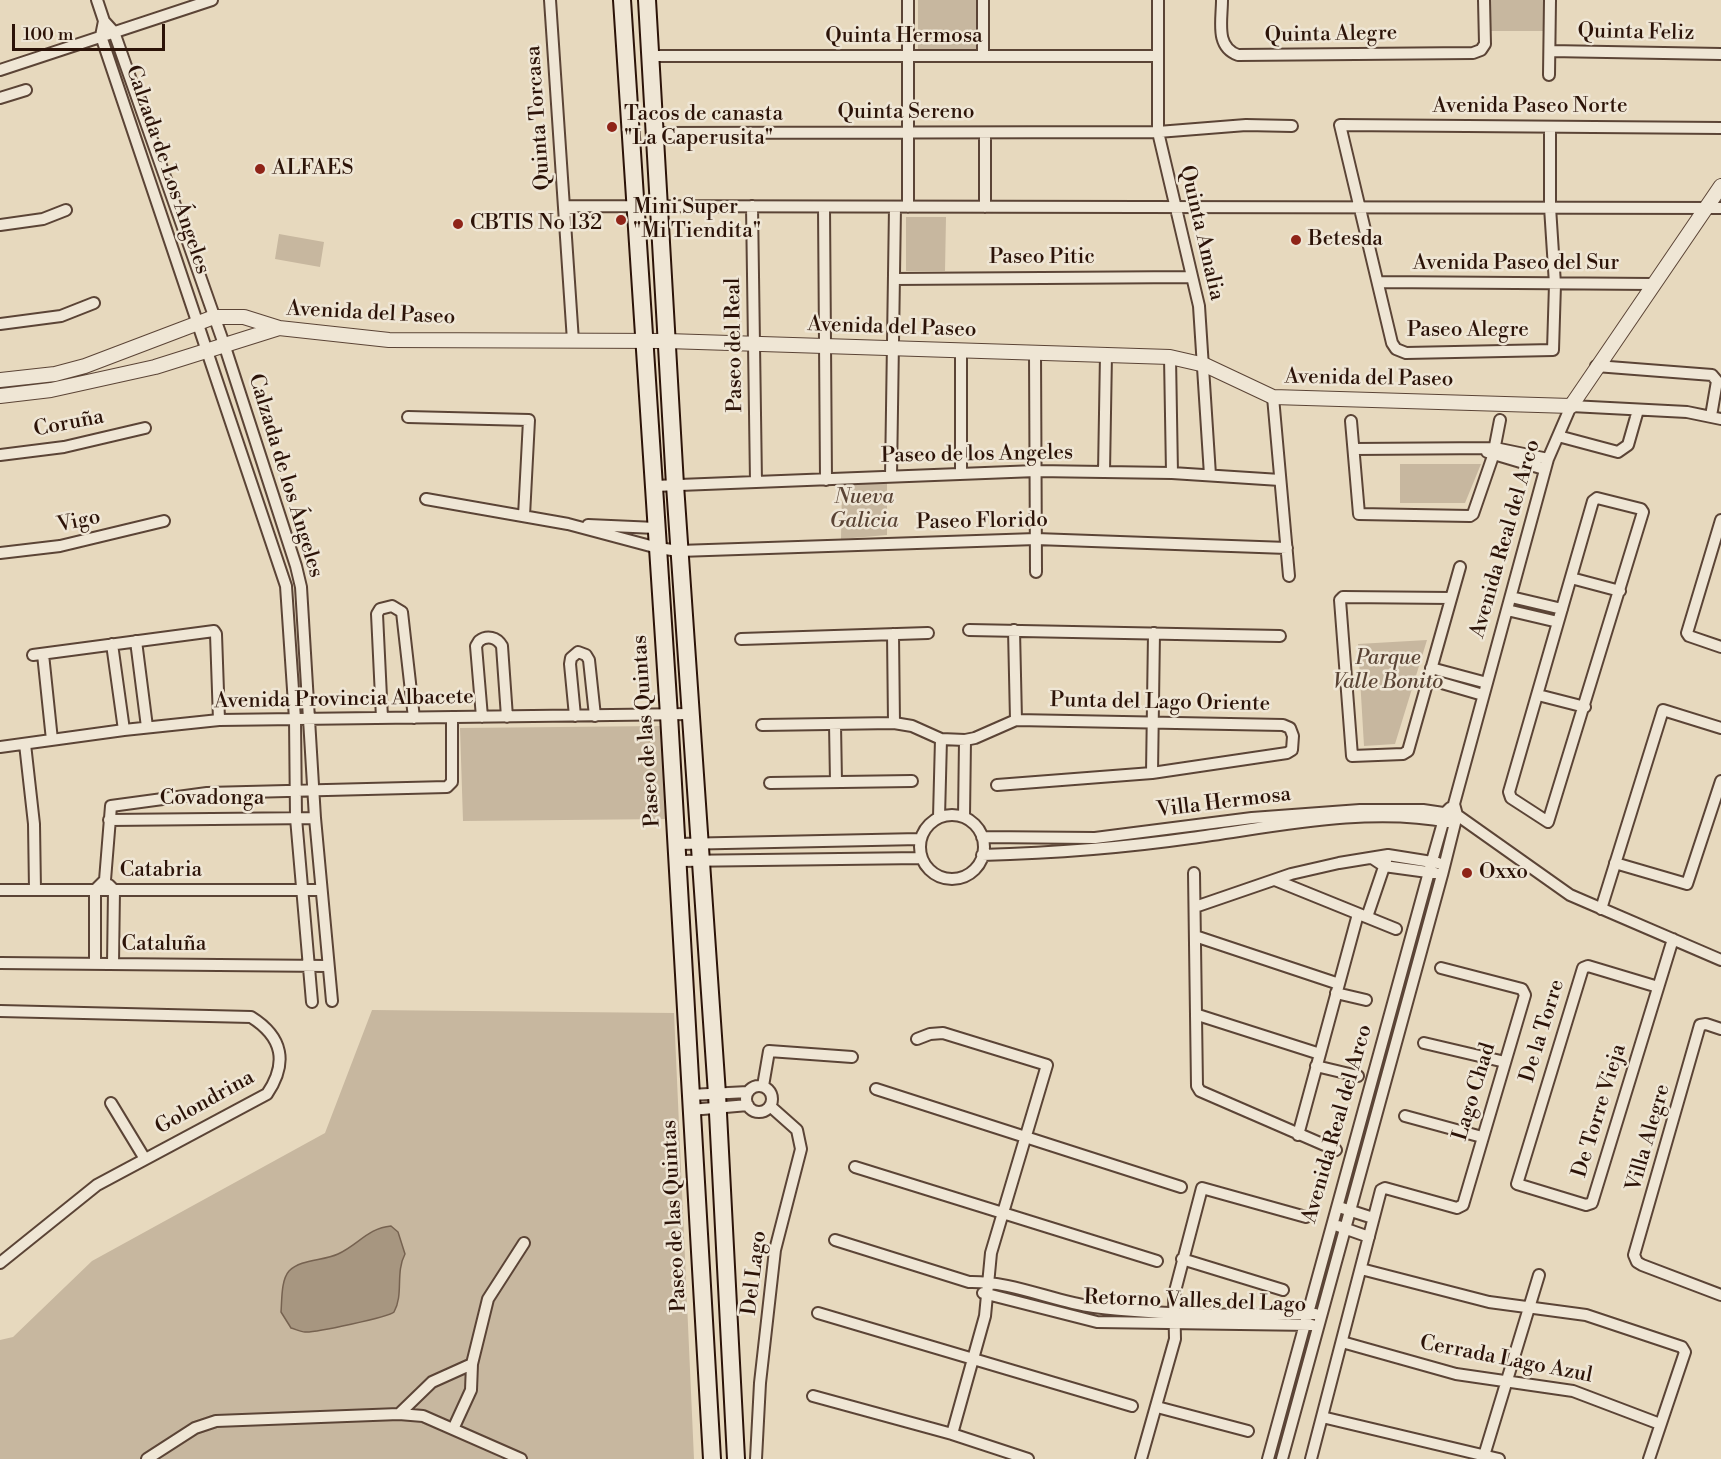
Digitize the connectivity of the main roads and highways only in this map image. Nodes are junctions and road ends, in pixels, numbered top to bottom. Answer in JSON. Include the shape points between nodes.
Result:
{"nodes":[{"id":1,"x":621,"y":0,"type":"edge"},
{"id":2,"x":647,"y":0,"type":"edge"},
{"id":3,"x":712,"y":1459,"type":"edge"},
{"id":4,"x":736,"y":1459,"type":"edge"}],
"edges":[{"from":1,"to":3,"type":"main road","name":"Paseo de las Quintas","via":[[669,715]]},
{"from":2,"to":4,"type":"main road","name":"Paseo de las Quintas"}]}
